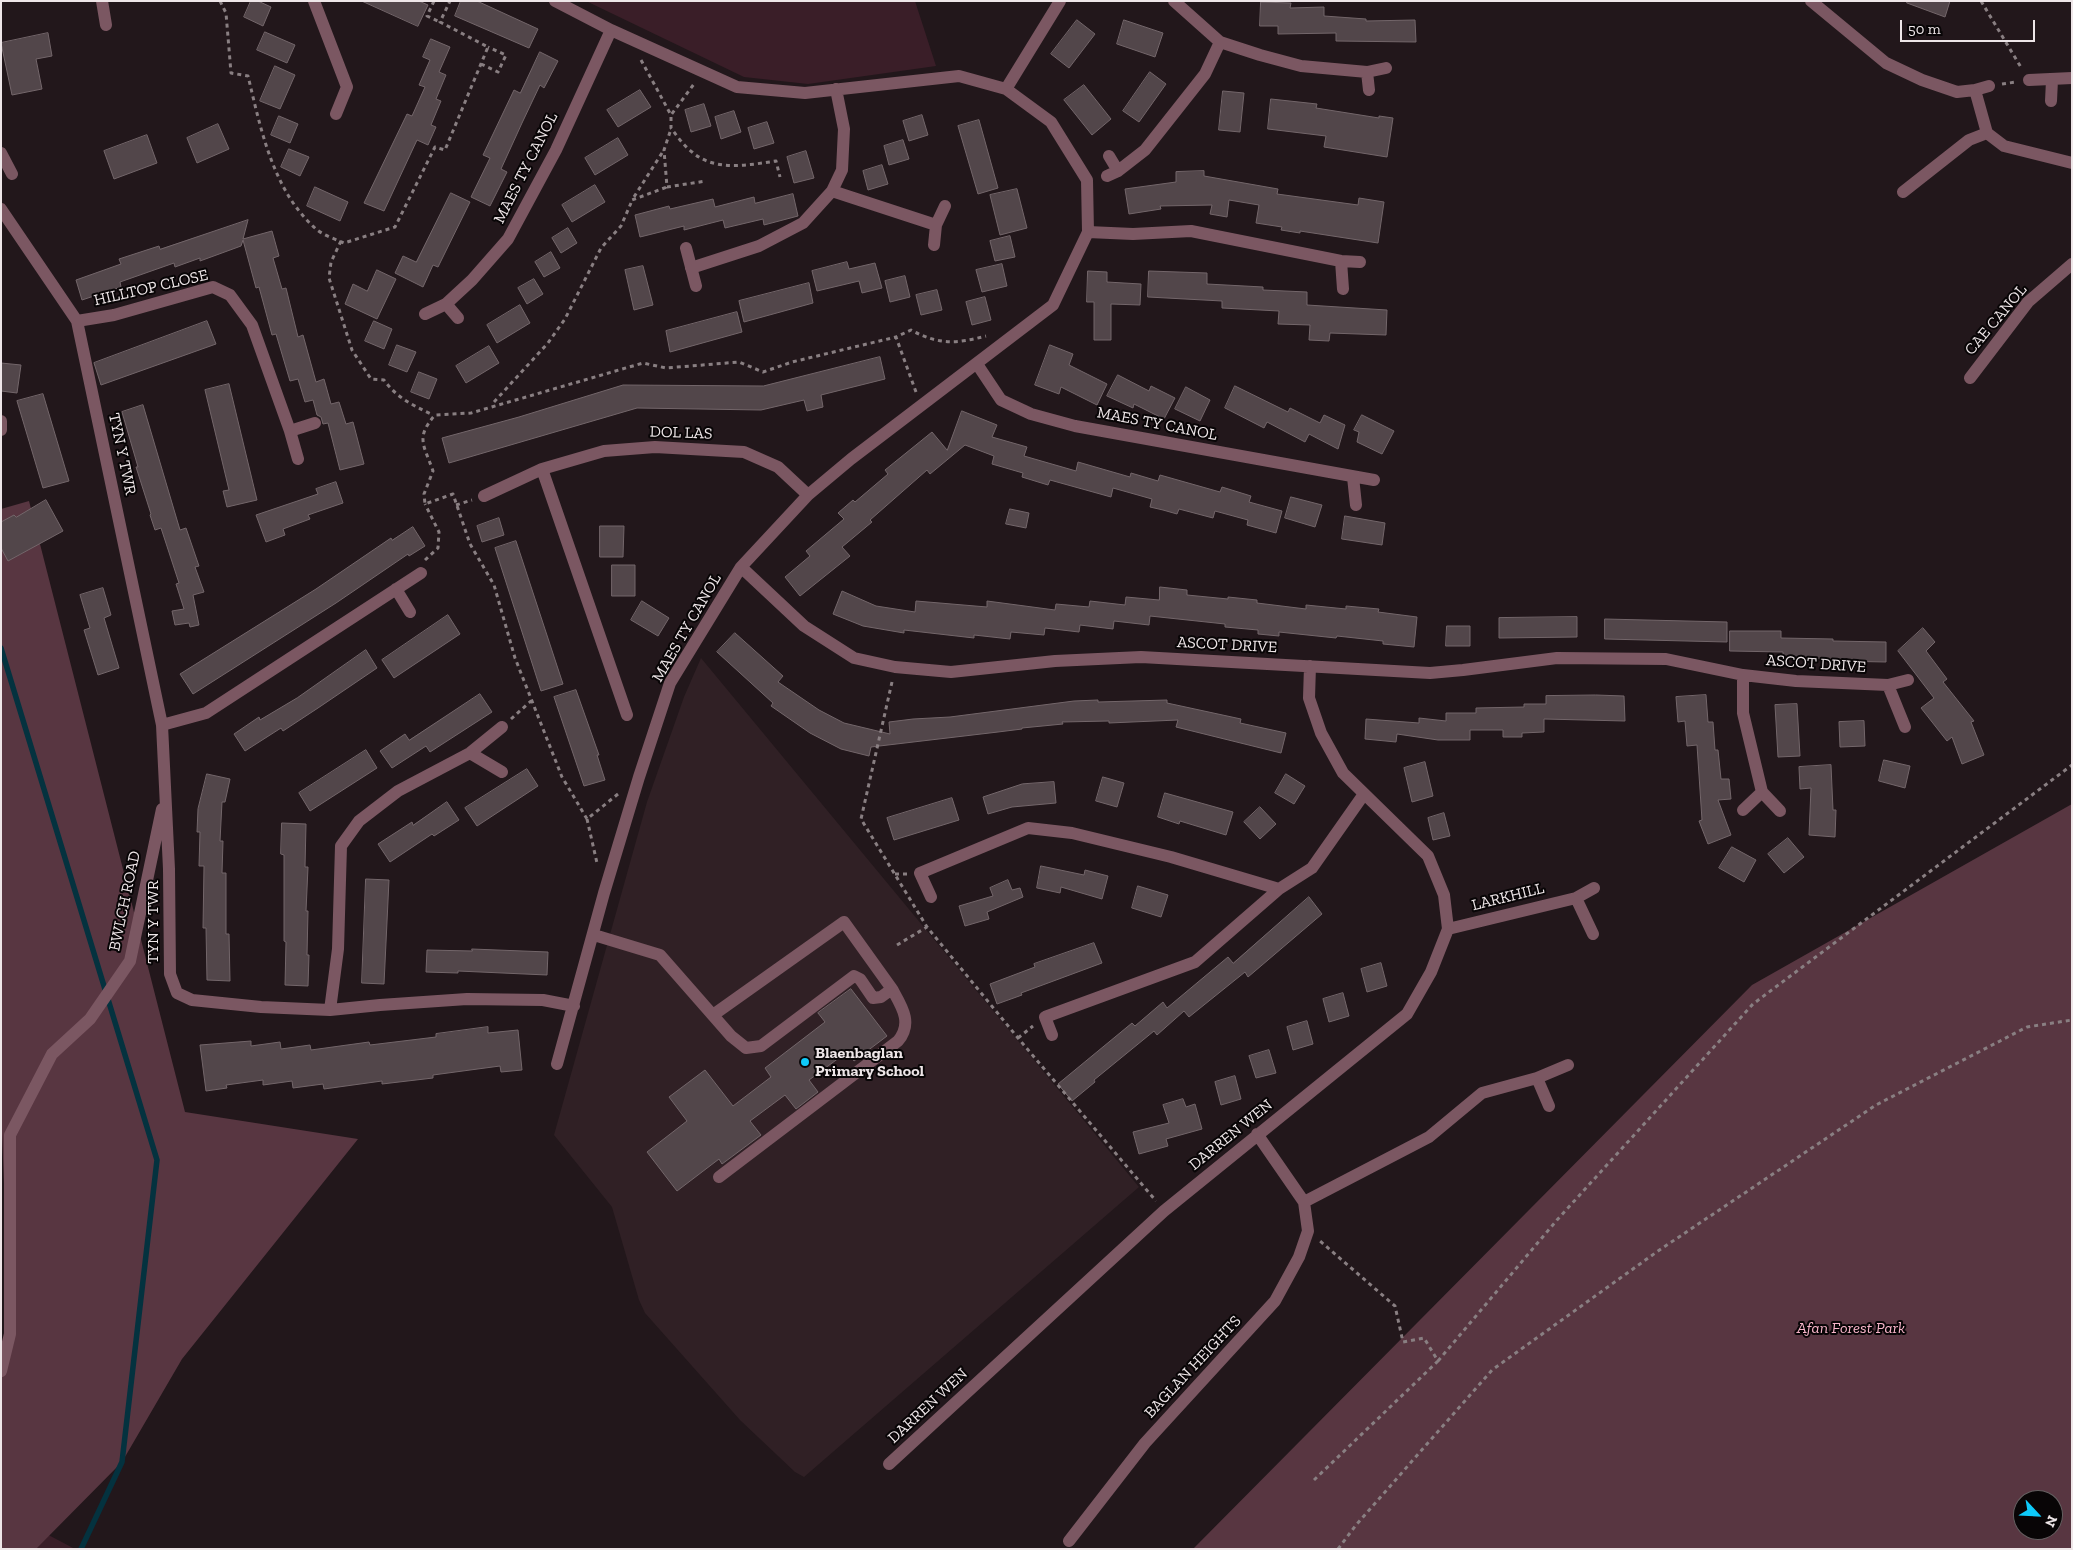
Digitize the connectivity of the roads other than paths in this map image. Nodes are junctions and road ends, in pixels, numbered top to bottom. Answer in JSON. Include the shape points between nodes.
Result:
{"nodes":[{"id":1,"x":102,"y":1,"type":"edge"},
{"id":2,"x":314,"y":1,"type":"edge"},
{"id":3,"x":555,"y":1,"type":"edge"},
{"id":4,"x":1060,"y":1,"type":"edge"},
{"id":5,"x":1174,"y":1,"type":"edge"},
{"id":6,"x":1810,"y":1,"type":"edge"},
{"id":7,"x":106,"y":25,"type":"dead end"},
{"id":8,"x":611,"y":30,"type":"junction"},
{"id":9,"x":1220,"y":42,"type":"junction"},
{"id":10,"x":1386,"y":68,"type":"dead end"},
{"id":11,"x":1367,"y":72,"type":"junction"},
{"id":12,"x":2072,"y":78,"type":"edge"},
{"id":13,"x":2029,"y":80,"type":"road end"},
{"id":14,"x":2052,"y":80,"type":"junction"},
{"id":15,"x":1989,"y":86,"type":"road end"},
{"id":16,"x":836,"y":89,"type":"junction"},
{"id":17,"x":1006,"y":89,"type":"junction"},
{"id":18,"x":1369,"y":90,"type":"dead end"},
{"id":19,"x":1975,"y":90,"type":"junction"},
{"id":20,"x":2051,"y":101,"type":"dead end"},
{"id":21,"x":336,"y":114,"type":"dead end"},
{"id":22,"x":1987,"y":133,"type":"junction"},
{"id":23,"x":1,"y":153,"type":"edge"},
{"id":24,"x":1109,"y":156,"type":"dead end"},
{"id":25,"x":2072,"y":163,"type":"edge"},
{"id":26,"x":12,"y":174,"type":"dead end"},
{"id":27,"x":832,"y":191,"type":"junction"},
{"id":28,"x":1902,"y":192,"type":"dead end"},
{"id":29,"x":945,"y":206,"type":"dead end"},
{"id":30,"x":1,"y":209,"type":"edge"},
{"id":31,"x":936,"y":225,"type":"junction"},
{"id":32,"x":1088,"y":232,"type":"junction"},
{"id":33,"x":934,"y":245,"type":"dead end"},
{"id":34,"x":686,"y":248,"type":"dead end"},
{"id":35,"x":1340,"y":262,"type":"junction"},
{"id":36,"x":1360,"y":262,"type":"dead end"},
{"id":37,"x":2072,"y":264,"type":"edge"},
{"id":38,"x":691,"y":268,"type":"junction"},
{"id":39,"x":696,"y":286,"type":"dead end"},
{"id":40,"x":1343,"y":289,"type":"dead end"},
{"id":41,"x":446,"y":304,"type":"junction"},
{"id":42,"x":425,"y":314,"type":"dead end"},
{"id":43,"x":458,"y":318,"type":"dead end"},
{"id":44,"x":77,"y":321,"type":"junction"},
{"id":45,"x":977,"y":364,"type":"junction"},
{"id":46,"x":1970,"y":378,"type":"dead end"},
{"id":47,"x":1,"y":421,"type":"edge"},
{"id":48,"x":315,"y":423,"type":"dead end"},
{"id":49,"x":1,"y":430,"type":"edge"},
{"id":50,"x":290,"y":431,"type":"junction"},
{"id":51,"x":298,"y":459,"type":"dead end"},
{"id":52,"x":542,"y":469,"type":"junction"},
{"id":53,"x":1353,"y":477,"type":"junction"},
{"id":54,"x":1374,"y":480,"type":"dead end"},
{"id":55,"x":808,"y":495,"type":"junction"},
{"id":56,"x":484,"y":496,"type":"dead end"},
{"id":57,"x":1356,"y":505,"type":"dead end"},
{"id":58,"x":741,"y":567,"type":"junction"},
{"id":59,"x":422,"y":573,"type":"road end"},
{"id":60,"x":396,"y":589,"type":"junction"},
{"id":61,"x":410,"y":612,"type":"dead end"},
{"id":62,"x":1310,"y":666,"type":"junction"},
{"id":63,"x":1742,"y":675,"type":"junction"},
{"id":64,"x":1908,"y":680,"type":"dead end"},
{"id":65,"x":1888,"y":685,"type":"junction"},
{"id":66,"x":627,"y":715,"type":"dead end"},
{"id":67,"x":162,"y":725,"type":"junction"},
{"id":68,"x":502,"y":727,"type":"road end"},
{"id":69,"x":1906,"y":727,"type":"dead end"},
{"id":70,"x":470,"y":753,"type":"junction"},
{"id":71,"x":502,"y":772,"type":"dead end"},
{"id":72,"x":166,"y":790,"type":"junction"},
{"id":73,"x":1762,"y":792,"type":"junction"},
{"id":74,"x":1364,"y":794,"type":"junction"},
{"id":75,"x":1743,"y":810,"type":"dead end"},
{"id":76,"x":1780,"y":811,"type":"dead end"},
{"id":77,"x":1594,"y":888,"type":"dead end"},
{"id":78,"x":1279,"y":889,"type":"junction"},
{"id":79,"x":932,"y":897,"type":"dead end"},
{"id":80,"x":1576,"y":898,"type":"junction"},
{"id":81,"x":1448,"y":929,"type":"junction"},
{"id":82,"x":1593,"y":934,"type":"dead end"},
{"id":83,"x":594,"y":935,"type":"junction"},
{"id":84,"x":892,"y":989,"type":"junction"},
{"id":85,"x":574,"y":1006,"type":"junction"},
{"id":86,"x":330,"y":1010,"type":"junction"},
{"id":87,"x":713,"y":1015,"type":"junction"},
{"id":88,"x":1052,"y":1034,"type":"dead end"},
{"id":89,"x":557,"y":1064,"type":"dead end"},
{"id":90,"x":1568,"y":1065,"type":"dead end"},
{"id":91,"x":1537,"y":1078,"type":"junction"},
{"id":92,"x":1549,"y":1106,"type":"dead end"},
{"id":93,"x":1257,"y":1134,"type":"junction"},
{"id":94,"x":719,"y":1177,"type":"dead end"},
{"id":95,"x":1304,"y":1202,"type":"junction"},
{"id":96,"x":1,"y":1371,"type":"edge"},
{"id":97,"x":889,"y":1464,"type":"dead end"},
{"id":98,"x":1069,"y":1541,"type":"dead end"}],
"edges":[{"from":1,"to":7,"type":"street"},
{"from":2,"to":21,"type":"street","via":[[347,87]]},
{"from":3,"to":8,"type":"street","name":"MAES TY CANOL"},
{"from":4,"to":17,"type":"street"},
{"from":5,"to":9,"type":"street"},
{"from":6,"to":19,"type":"street","via":[[1886,63],[1957,92]]},
{"from":8,"to":16,"type":"street","name":"MAES TY CANOL","via":[[737,87],[805,93]]},
{"from":8,"to":41,"type":"street","name":"MAES TY CANOL","via":[[556,150],[508,239]]},
{"from":9,"to":11,"type":"street","via":[[1301,66]]},
{"from":9,"to":24,"type":"street","via":[[1205,74],[1145,150],[1112,174]]},
{"from":10,"to":11,"type":"street"},
{"from":11,"to":18,"type":"street"},
{"from":12,"to":14,"type":"street"},
{"from":13,"to":14,"type":"street"},
{"from":14,"to":20,"type":"street"},
{"from":15,"to":19,"type":"street"},
{"from":16,"to":17,"type":"street","name":"MAES TY CANOL","via":[[959,76]]},
{"from":16,"to":27,"type":"street","via":[[844,129],[842,170]]},
{"from":17,"to":32,"type":"street","name":"MAES TY CANOL","via":[[1051,122],[1087,180]]},
{"from":19,"to":22,"type":"street"},
{"from":22,"to":25,"type":"street","via":[[2004,146]]},
{"from":22,"to":28,"type":"street","via":[[1969,140]]},
{"from":23,"to":26,"type":"street"},
{"from":27,"to":31,"type":"street"},
{"from":27,"to":38,"type":"street","via":[[803,223],[759,246]]},
{"from":29,"to":31,"type":"street"},
{"from":30,"to":44,"type":"street","name":"TYN Y TWR"},
{"from":31,"to":33,"type":"street"},
{"from":32,"to":35,"type":"street","via":[[1191,231]]},
{"from":32,"to":45,"type":"street","name":"MAES TY CANOL","via":[[1053,306]]},
{"from":34,"to":38,"type":"street"},
{"from":35,"to":36,"type":"street"},
{"from":35,"to":40,"type":"street"},
{"from":37,"to":46,"type":"street","name":"CAE CANOL","via":[[2028,302]]},
{"from":38,"to":39,"type":"street"},
{"from":41,"to":42,"type":"street","name":"MAES TY CANOL"},
{"from":41,"to":43,"type":"street"},
{"from":44,"to":50,"type":"street","name":"HILLTOP CLOSE","via":[[114,315],[213,287],[230,295],[252,325]]},
{"from":44,"to":67,"type":"street","name":"TYN Y TWR"},
{"from":45,"to":53,"type":"street","name":"MAES TY CANOL","via":[[1001,400],[1032,414],[1075,426]]},
{"from":45,"to":55,"type":"street","name":"MAES TY CANOL"},
{"from":47,"to":49,"type":"street"},
{"from":48,"to":50,"type":"street"},
{"from":50,"to":51,"type":"street","name":"HILLTOP CLOSE"},
{"from":52,"to":55,"type":"street","name":"DOL LAS","via":[[604,451],[655,447],[744,452],[778,467]]},
{"from":52,"to":56,"type":"street","name":"DOL LAS"},
{"from":52,"to":66,"type":"street"},
{"from":53,"to":54,"type":"street","name":"MAES TY CANOL"},
{"from":53,"to":57,"type":"street"},
{"from":55,"to":58,"type":"street","name":"MAES TY CANOL"},
{"from":58,"to":62,"type":"street","name":"ASCOT DRIVE","via":[[804,626],[854,658],[895,667],[951,672],[1055,661],[1141,657]]},
{"from":58,"to":83,"type":"street","name":"MAES TY CANOL","via":[[670,683],[604,893]]},
{"from":59,"to":60,"type":"street"},
{"from":60,"to":61,"type":"street"},
{"from":60,"to":67,"type":"street","via":[[206,713]]},
{"from":62,"to":63,"type":"street","name":"ASCOT DRIVE","via":[[1430,673],[1557,658],[1666,659]]},
{"from":62,"to":74,"type":"street","name":"DARREN WEN","via":[[1309,698],[1321,733],[1343,774]]},
{"from":63,"to":65,"type":"street","name":"ASCOT DRIVE"},
{"from":63,"to":73,"type":"street","name":"ASCOT DRIVE","via":[[1743,713]]},
{"from":64,"to":65,"type":"street","name":"ASCOT DRIVE"},
{"from":65,"to":69,"type":"street","name":"ASCOT DRIVE"},
{"from":67,"to":72,"type":"street","name":"TYN Y TWR"},
{"from":68,"to":70,"type":"street"},
{"from":70,"to":71,"type":"street"},
{"from":70,"to":86,"type":"street","via":[[398,791],[359,821],[341,846],[338,949]]},
{"from":72,"to":86,"type":"street","name":"TYN Y TWR","via":[[170,974],[177,992],[192,1000]]},
{"from":72,"to":96,"type":"street","name":"BWLCH ROAD","via":[[130,961],[90,1019],[52,1054],[10,1135],[10,1334]]},
{"from":73,"to":75,"type":"street"},
{"from":73,"to":76,"type":"street","name":"ASCOT DRIVE"},
{"from":74,"to":78,"type":"street","via":[[1312,868]]},
{"from":74,"to":81,"type":"street","name":"DARREN WEN","via":[[1428,856],[1444,895]]},
{"from":77,"to":80,"type":"street","name":"LARKHILL"},
{"from":78,"to":79,"type":"street","via":[[1081,835],[1028,828],[920,873]]},
{"from":78,"to":88,"type":"street","via":[[1195,962],[1044,1017]]},
{"from":80,"to":81,"type":"street","name":"LARKHILL"},
{"from":80,"to":82,"type":"street"},
{"from":81,"to":93,"type":"street","name":"DARREN WEN","via":[[1431,972],[1407,1014]]},
{"from":83,"to":85,"type":"street","name":"MAES TY CANOL"},
{"from":83,"to":87,"type":"street","via":[[660,955]]},
{"from":84,"to":87,"type":"street","via":[[881,998],[873,998],[860,979],[854,976],[762,1046],[753,1048],[740,1044]]},
{"from":84,"to":87,"type":"street","via":[[844,922]]},
{"from":84,"to":94,"type":"street","via":[[906,1020],[905,1030],[898,1041]]},
{"from":85,"to":86,"type":"street","name":"TYN Y TWR","via":[[543,1000],[467,1000]]},
{"from":85,"to":89,"type":"street","name":"MAES TY CANOL"},
{"from":90,"to":91,"type":"street"},
{"from":91,"to":92,"type":"street"},
{"from":91,"to":95,"type":"street","via":[[1482,1093],[1428,1137]]},
{"from":93,"to":95,"type":"street","name":"BAGLAN HEIGHTS"},
{"from":93,"to":97,"type":"street","name":"DARREN WEN","via":[[1164,1211]]},
{"from":95,"to":98,"type":"street","name":"BAGLAN HEIGHTS","via":[[1308,1231],[1299,1257],[1275,1301],[1145,1443]]}]}
